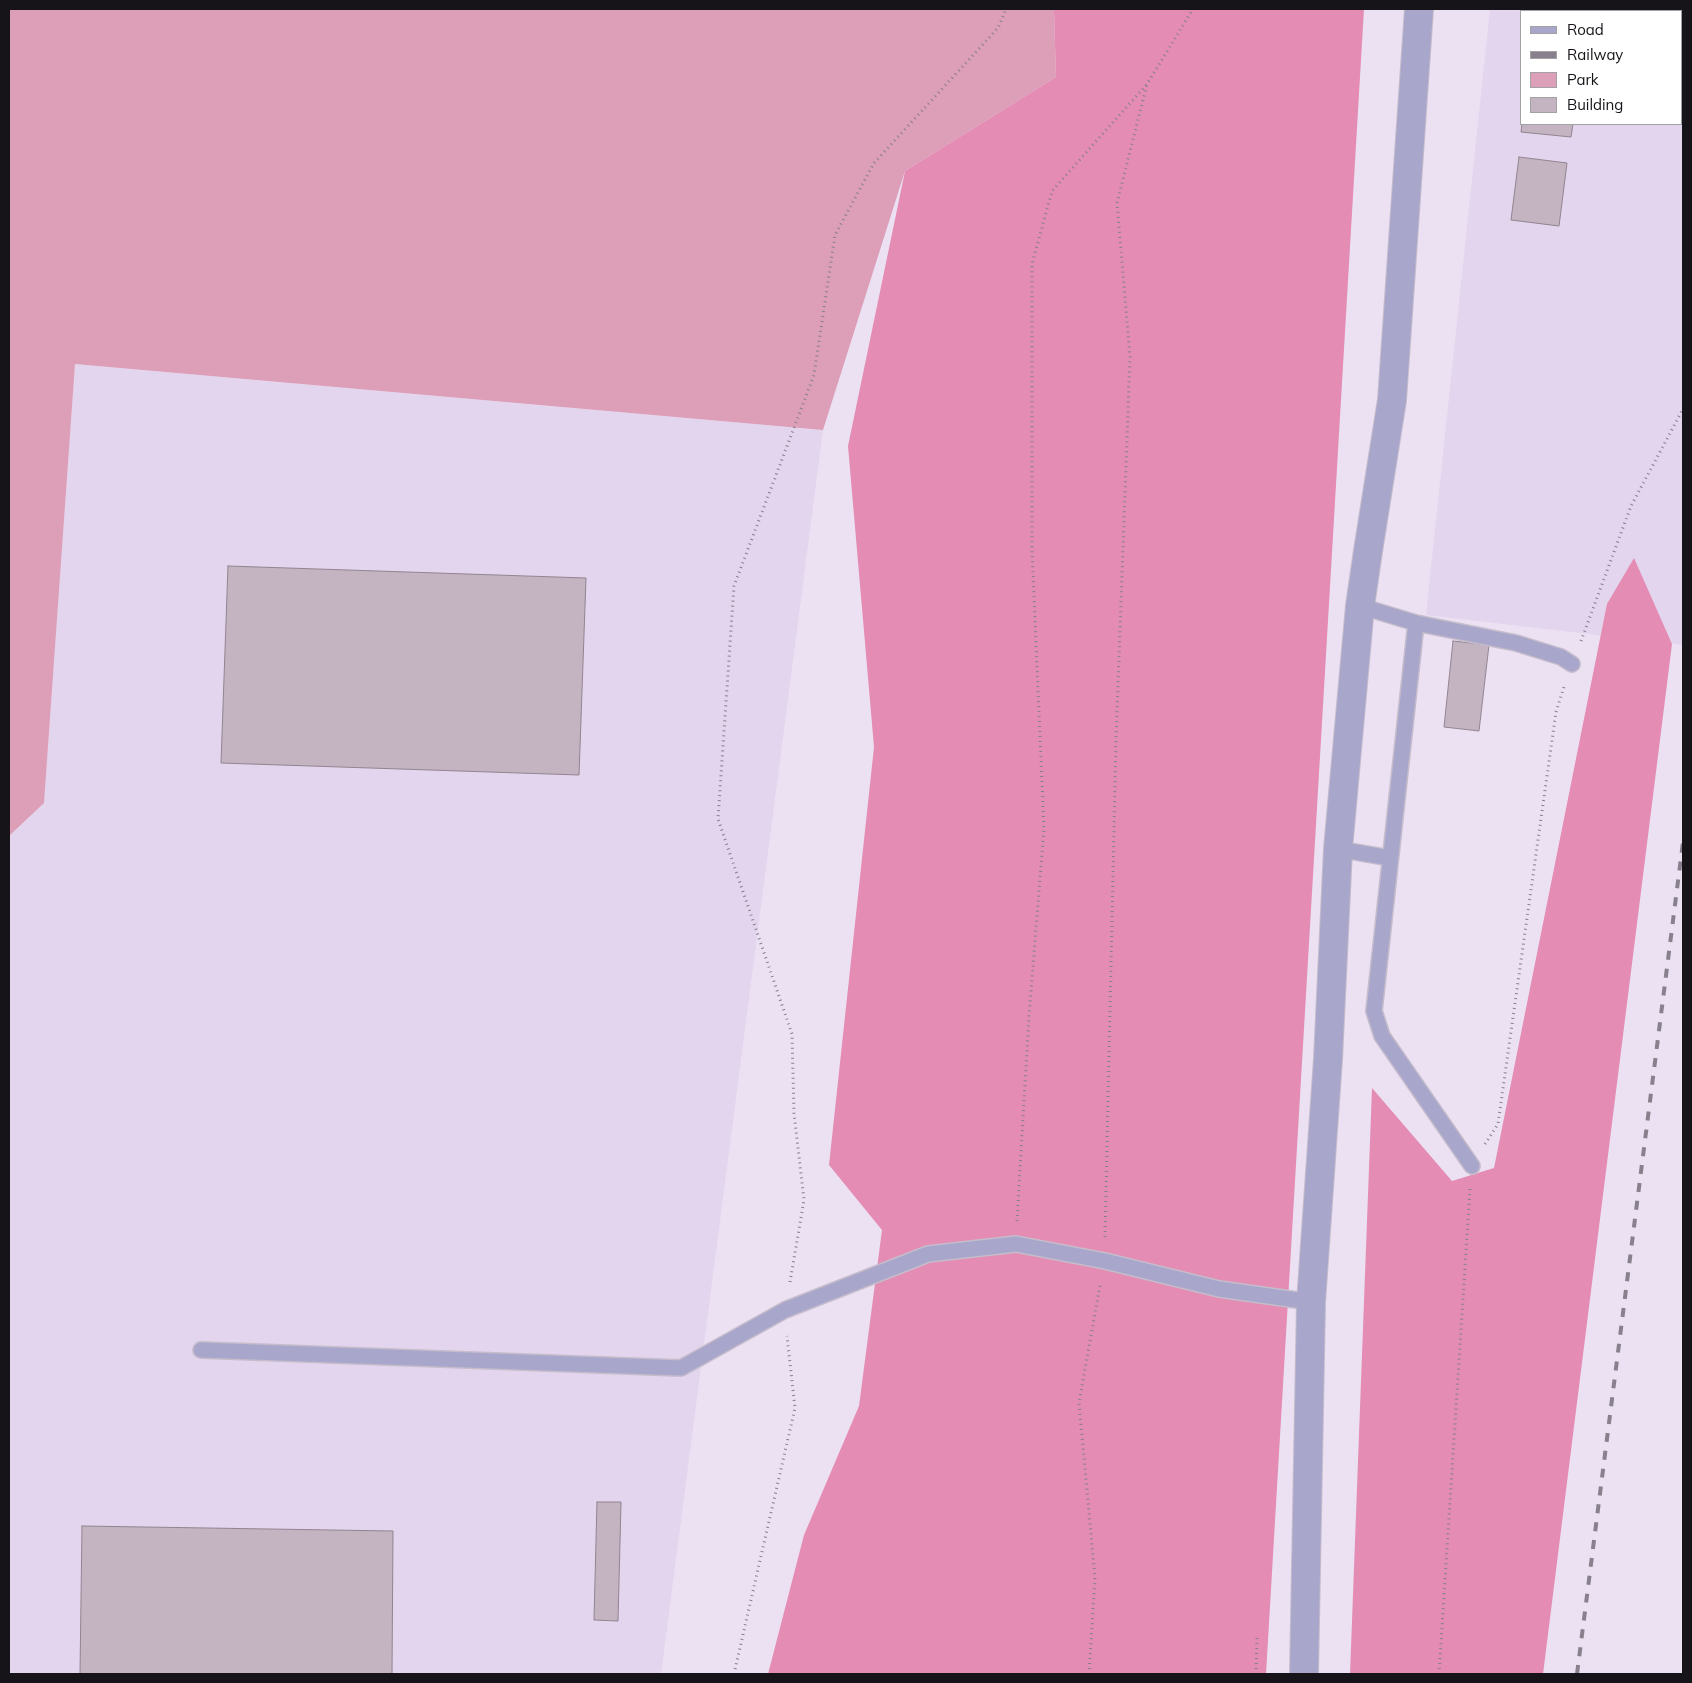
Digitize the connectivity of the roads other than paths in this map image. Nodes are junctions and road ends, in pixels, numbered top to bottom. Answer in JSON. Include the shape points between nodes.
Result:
{"nodes":[{"id":1,"x":1419,"y":9,"type":"edge"},
{"id":2,"x":1360,"y":606,"type":"junction"},
{"id":3,"x":1416,"y":623,"type":"junction"},
{"id":4,"x":1572,"y":664,"type":"road end"},
{"id":5,"x":1338,"y":849,"type":"junction"},
{"id":6,"x":1390,"y":858,"type":"junction"},
{"id":7,"x":1472,"y":1166,"type":"road end"},
{"id":8,"x":1311,"y":1302,"type":"junction"},
{"id":9,"x":201,"y":1350,"type":"dead end"},
{"id":10,"x":1304,"y":1674,"type":"edge"}],
"edges":[{"from":1,"to":2,"type":"street","via":[[1392,400]]},
{"from":2,"to":3,"type":"lane"},
{"from":2,"to":5,"type":"street"},
{"from":3,"to":4,"type":"lane","via":[[1516,643],[1561,657]]},
{"from":3,"to":6,"type":"lane"},
{"from":5,"to":6,"type":"lane"},
{"from":5,"to":8,"type":"street","via":[[1328,1059]]},
{"from":6,"to":7,"type":"lane","via":[[1374,1011],[1382,1036]]},
{"from":8,"to":9,"type":"lane","via":[[1219,1289],[1105,1261],[1016,1244],[928,1254],[785,1310],[681,1368]]},
{"from":8,"to":10,"type":"street"}]}
